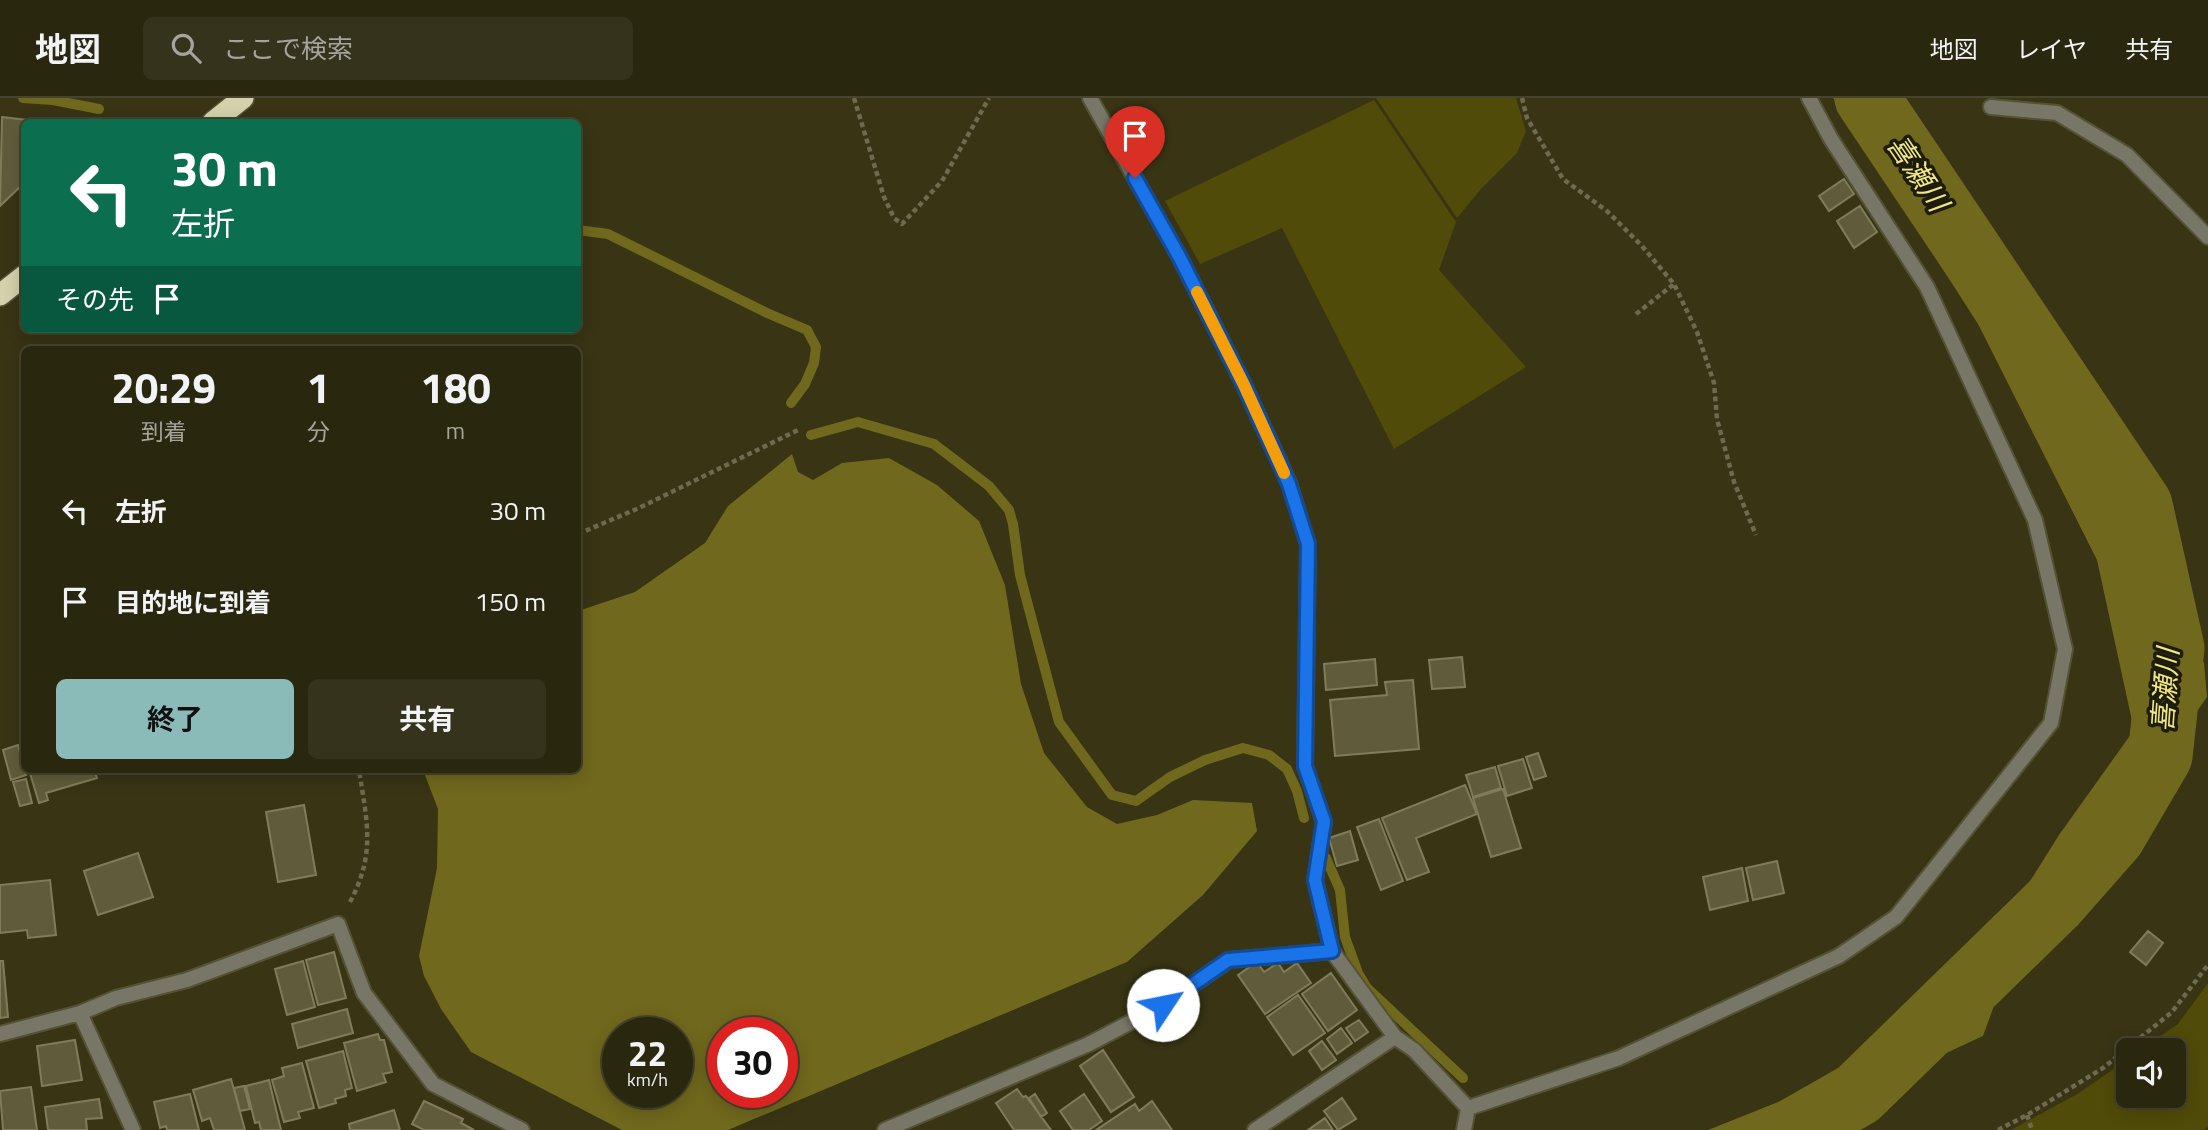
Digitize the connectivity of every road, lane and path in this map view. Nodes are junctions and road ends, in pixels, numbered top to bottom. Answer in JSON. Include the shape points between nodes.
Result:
{"nodes":[{"id":1,"x":243,"y":98,"type":"edge"},
{"id":2,"x":854,"y":98,"type":"edge"},
{"id":3,"x":989,"y":98,"type":"edge"},
{"id":4,"x":1090,"y":98,"type":"edge"},
{"id":5,"x":1522,"y":98,"type":"edge"},
{"id":6,"x":1809,"y":98,"type":"edge"},
{"id":7,"x":1991,"y":107,"type":"dead end"},
{"id":8,"x":217,"y":119,"type":"edge"},
{"id":9,"x":2208,"y":237,"type":"edge"},
{"id":10,"x":21,"y":278,"type":"edge"},
{"id":11,"x":1674,"y":284,"type":"junction"},
{"id":12,"x":0,"y":295,"type":"edge"},
{"id":13,"x":1636,"y":314,"type":"dead end"},
{"id":14,"x":798,"y":429,"type":"dead end"},
{"id":15,"x":581,"y":533,"type":"edge"},
{"id":16,"x":1756,"y":534,"type":"dead end"},
{"id":17,"x":359,"y":773,"type":"edge"},
{"id":18,"x":338,"y":924,"type":"junction"},
{"id":19,"x":1332,"y":951,"type":"junction"},
{"id":20,"x":2208,"y":965,"type":"edge"},
{"id":21,"x":80,"y":1013,"type":"junction"},
{"id":22,"x":0,"y":1034,"type":"edge"},
{"id":23,"x":1395,"y":1037,"type":"junction"},
{"id":24,"x":1468,"y":1108,"type":"junction"},
{"id":25,"x":2027,"y":1115,"type":"junction"},
{"id":26,"x":506,"y":1126,"type":"edge"},
{"id":27,"x":133,"y":1130,"type":"edge"},
{"id":28,"x":522,"y":1130,"type":"edge"},
{"id":29,"x":885,"y":1130,"type":"edge"},
{"id":30,"x":1255,"y":1130,"type":"edge"},
{"id":31,"x":1464,"y":1130,"type":"edge"},
{"id":32,"x":1998,"y":1130,"type":"edge"},
{"id":33,"x":2032,"y":1130,"type":"edge"}],
"edges":[{"from":1,"to":8,"type":"highway"},
{"from":2,"to":3,"type":"path","via":[[884,197],[902,224],[942,181]]},
{"from":4,"to":19,"type":"street","via":[[1180,258],[1244,385],[1289,484],[1308,544],[1305,766],[1324,821],[1315,880]]},
{"from":5,"to":11,"type":"path","via":[[1527,118],[1563,179],[1607,211]]},
{"from":6,"to":24,"type":"street","via":[[1927,287],[2035,520],[2065,649],[2051,723],[1896,917],[1839,956],[1619,1058]]},
{"from":7,"to":9,"type":"street","via":[[2057,113],[2104,141],[2127,155]]},
{"from":10,"to":12,"type":"highway"},
{"from":11,"to":13,"type":"path"},
{"from":11,"to":16,"type":"path","via":[[1714,383],[1717,419],[1734,482]]},
{"from":14,"to":15,"type":"path"},
{"from":17,"to":18,"type":"path","via":[[369,838],[361,882]]},
{"from":18,"to":21,"type":"street"},
{"from":18,"to":26,"type":"street","via":[[364,993],[433,1084]]},
{"from":19,"to":23,"type":"street"},
{"from":19,"to":29,"type":"street","via":[[1228,960],[1163,1005],[1089,1044]]},
{"from":20,"to":25,"type":"path","via":[[2172,1012],[2103,1069]]},
{"from":21,"to":22,"type":"street"},
{"from":21,"to":27,"type":"street"},
{"from":23,"to":24,"type":"street","via":[[1414,1050]]},
{"from":23,"to":30,"type":"street"},
{"from":24,"to":31,"type":"street"},
{"from":25,"to":32,"type":"path"},
{"from":25,"to":33,"type":"path"},
{"from":26,"to":28,"type":"street"}]}
